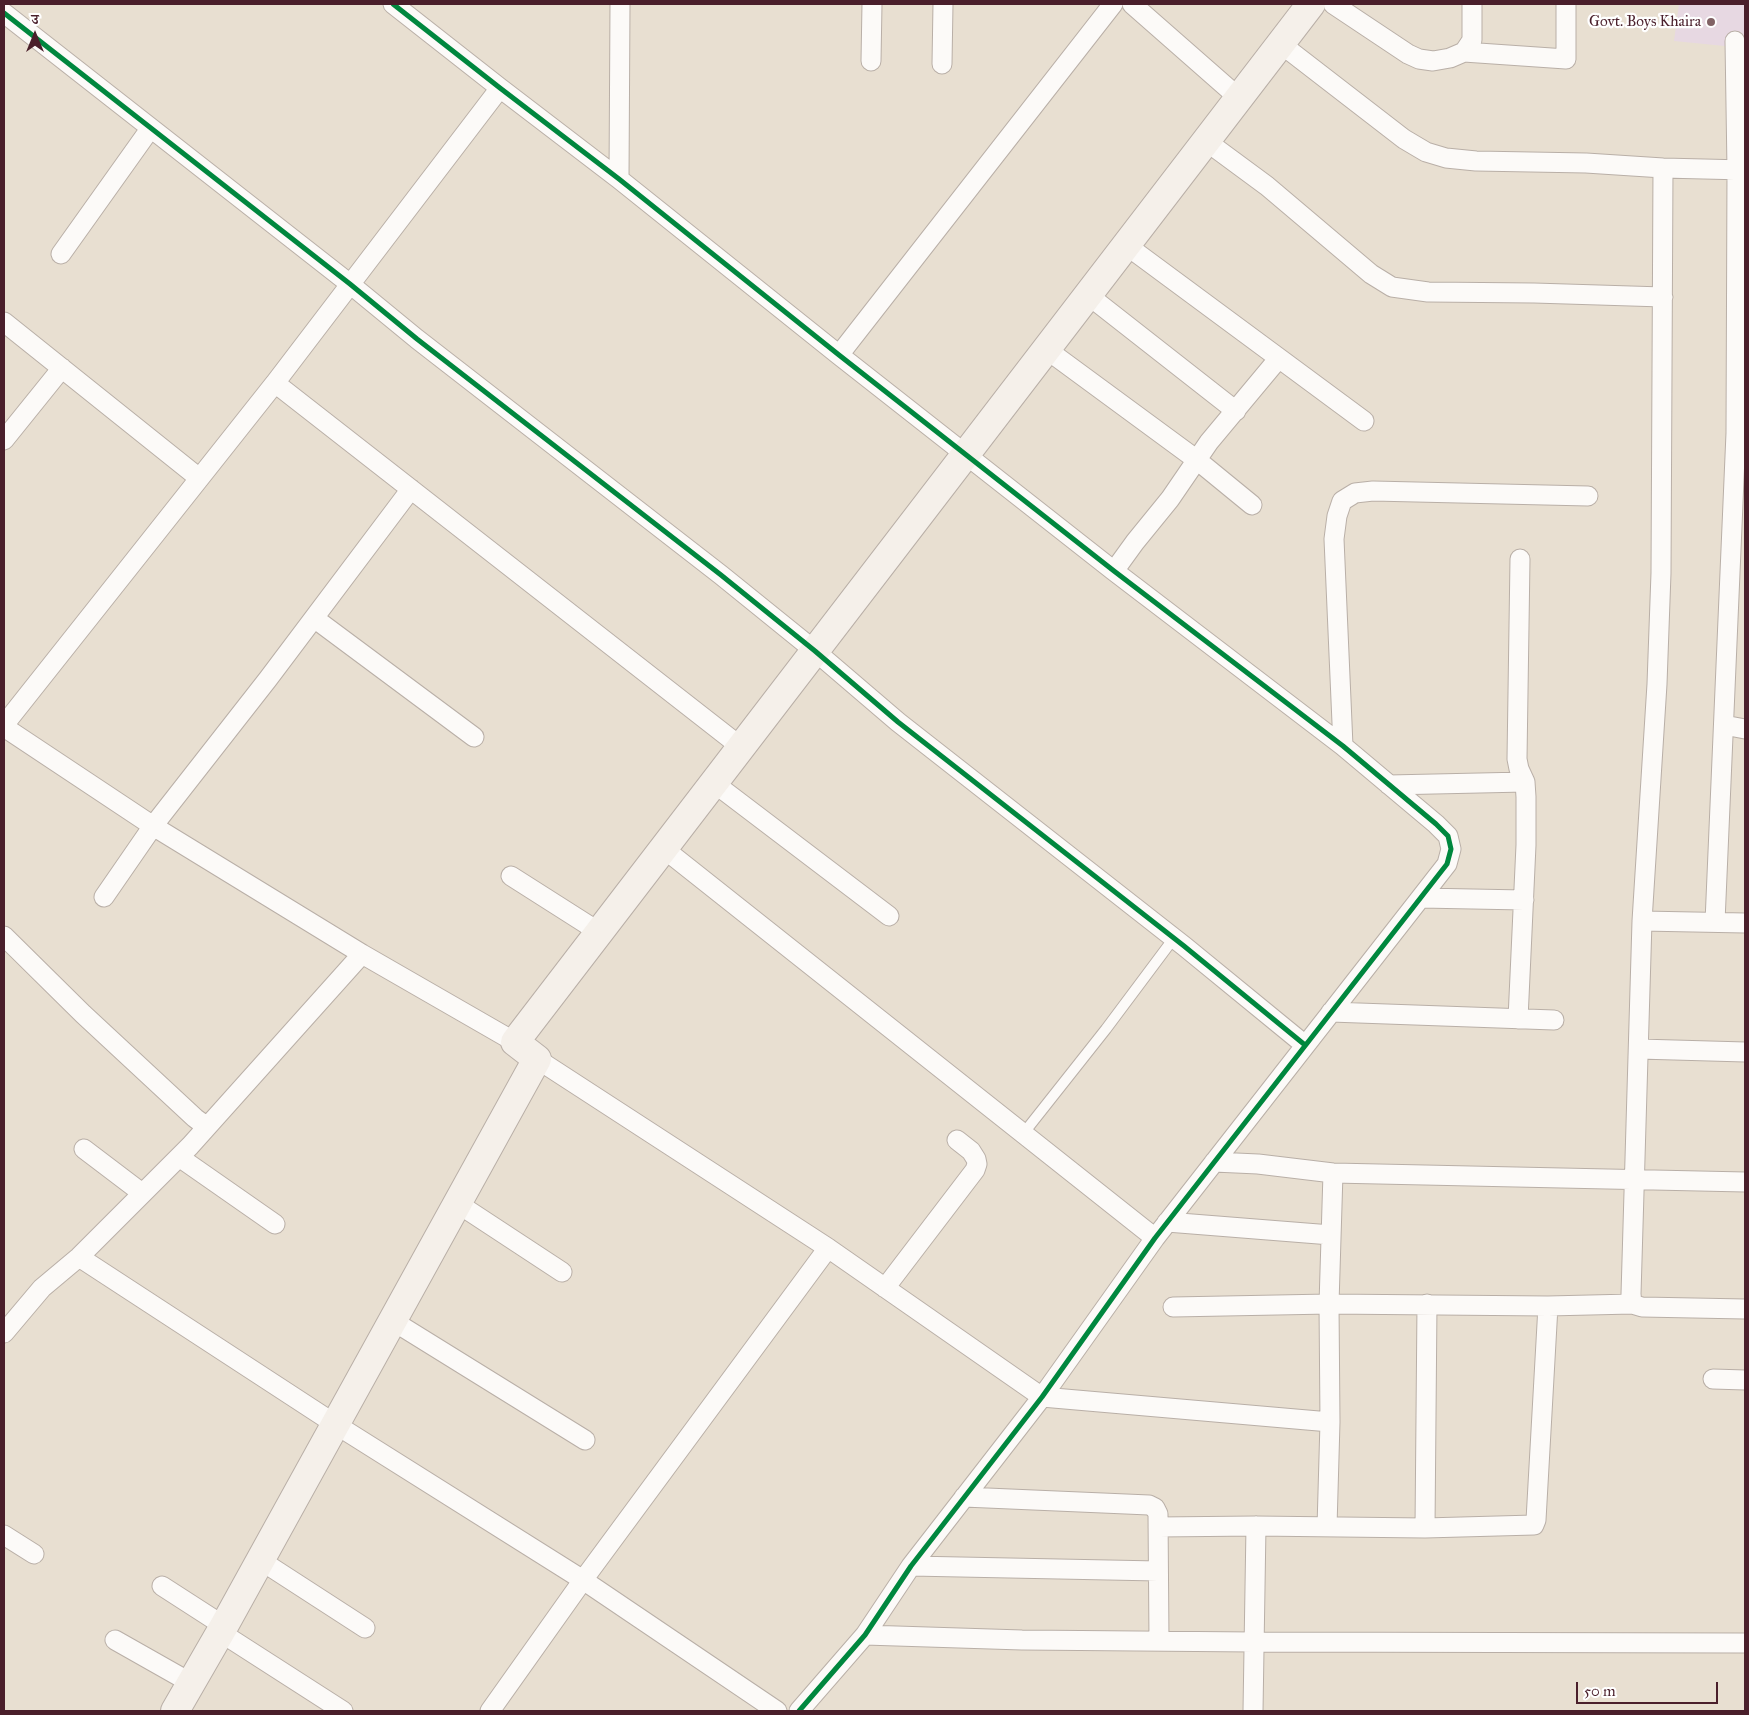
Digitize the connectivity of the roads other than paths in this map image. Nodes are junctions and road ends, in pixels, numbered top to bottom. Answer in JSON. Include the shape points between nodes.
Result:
{"nodes":[{"id":1,"x":393,"y":4,"type":"edge"},
{"id":2,"x":620,"y":4,"type":"edge"},
{"id":3,"x":872,"y":4,"type":"edge"},
{"id":4,"x":943,"y":4,"type":"edge"},
{"id":5,"x":1113,"y":4,"type":"edge"},
{"id":6,"x":1132,"y":4,"type":"edge"},
{"id":7,"x":1311,"y":4,"type":"edge"},
{"id":8,"x":1334,"y":4,"type":"edge"},
{"id":9,"x":1472,"y":4,"type":"edge"},
{"id":10,"x":1566,"y":4,"type":"edge"},
{"id":11,"x":4,"y":13,"type":"edge"},
{"id":12,"x":1735,"y":41,"type":"dead end"},
{"id":13,"x":1281,"y":44,"type":"junction"},
{"id":14,"x":1464,"y":52,"type":"junction"},
{"id":15,"x":871,"y":61,"type":"dead end"},
{"id":16,"x":942,"y":64,"type":"dead end"},
{"id":17,"x":500,"y":88,"type":"junction"},
{"id":18,"x":1239,"y":98,"type":"junction"},
{"id":19,"x":150,"y":129,"type":"junction"},
{"id":20,"x":1206,"y":141,"type":"junction"},
{"id":21,"x":1663,"y":168,"type":"junction"},
{"id":22,"x":1741,"y":170,"type":"edge"},
{"id":23,"x":620,"y":179,"type":"junction"},
{"id":24,"x":1126,"y":245,"type":"junction"},
{"id":25,"x":61,"y":254,"type":"dead end"},
{"id":26,"x":350,"y":284,"type":"junction"},
{"id":27,"x":1088,"y":295,"type":"junction"},
{"id":28,"x":1663,"y":297,"type":"junction"},
{"id":29,"x":4,"y":322,"type":"edge"},
{"id":30,"x":1046,"y":349,"type":"junction"},
{"id":31,"x":839,"y":356,"type":"junction"},
{"id":32,"x":1279,"y":358,"type":"junction"},
{"id":33,"x":62,"y":368,"type":"junction"},
{"id":34,"x":274,"y":383,"type":"junction"},
{"id":35,"x":1236,"y":410,"type":"junction"},
{"id":36,"x":1364,"y":421,"type":"dead end"},
{"id":37,"x":4,"y":440,"type":"edge"},
{"id":38,"x":965,"y":455,"type":"junction"},
{"id":39,"x":1197,"y":460,"type":"junction"},
{"id":40,"x":199,"y":478,"type":"junction"},
{"id":41,"x":411,"y":489,"type":"junction"},
{"id":42,"x":1588,"y":496,"type":"dead end"},
{"id":43,"x":1252,"y":505,"type":"dead end"},
{"id":44,"x":1520,"y":559,"type":"dead end"},
{"id":45,"x":1114,"y":571,"type":"junction"},
{"id":46,"x":314,"y":618,"type":"junction"},
{"id":47,"x":815,"y":651,"type":"junction"},
{"id":48,"x":1724,"y":725,"type":"junction"},
{"id":49,"x":4,"y":726,"type":"edge"},
{"id":50,"x":1745,"y":729,"type":"edge"},
{"id":51,"x":474,"y":737,"type":"dead end"},
{"id":52,"x":1342,"y":746,"type":"junction"},
{"id":53,"x":741,"y":747,"type":"junction"},
{"id":54,"x":1525,"y":782,"type":"junction"},
{"id":55,"x":714,"y":783,"type":"junction"},
{"id":56,"x":1390,"y":785,"type":"junction"},
{"id":57,"x":153,"y":826,"type":"junction"},
{"id":58,"x":663,"y":848,"type":"junction"},
{"id":59,"x":511,"y":876,"type":"dead end"},
{"id":60,"x":104,"y":897,"type":"dead end"},
{"id":61,"x":1421,"y":898,"type":"junction"},
{"id":62,"x":1524,"y":900,"type":"junction"},
{"id":63,"x":888,"y":916,"type":"dead end"},
{"id":64,"x":1642,"y":921,"type":"junction"},
{"id":65,"x":1716,"y":922,"type":"junction"},
{"id":66,"x":1745,"y":923,"type":"edge"},
{"id":67,"x":600,"y":932,"type":"junction"},
{"id":68,"x":4,"y":936,"type":"edge"},
{"id":69,"x":1174,"y":938,"type":"junction"},
{"id":70,"x":362,"y":954,"type":"junction"},
{"id":71,"x":1331,"y":1012,"type":"junction"},
{"id":72,"x":1518,"y":1019,"type":"junction"},
{"id":73,"x":1554,"y":1020,"type":"dead end"},
{"id":74,"x":515,"y":1042,"type":"junction"},
{"id":75,"x":1305,"y":1046,"type":"junction"},
{"id":76,"x":1639,"y":1049,"type":"junction"},
{"id":77,"x":1745,"y":1052,"type":"edge"},
{"id":78,"x":537,"y":1059,"type":"junction"},
{"id":79,"x":207,"y":1127,"type":"junction"},
{"id":80,"x":1023,"y":1134,"type":"junction"},
{"id":81,"x":957,"y":1140,"type":"dead end"},
{"id":82,"x":84,"y":1149,"type":"dead end"},
{"id":83,"x":179,"y":1158,"type":"junction"},
{"id":84,"x":1214,"y":1162,"type":"junction"},
{"id":85,"x":1333,"y":1173,"type":"junction"},
{"id":86,"x":1634,"y":1180,"type":"junction"},
{"id":87,"x":1745,"y":1182,"type":"edge"},
{"id":88,"x":142,"y":1193,"type":"junction"},
{"id":89,"x":457,"y":1203,"type":"junction"},
{"id":90,"x":1167,"y":1222,"type":"junction"},
{"id":91,"x":275,"y":1224,"type":"dead end"},
{"id":92,"x":1331,"y":1236,"type":"junction"},
{"id":93,"x":1154,"y":1238,"type":"junction"},
{"id":94,"x":828,"y":1248,"type":"junction"},
{"id":95,"x":78,"y":1257,"type":"junction"},
{"id":96,"x":562,"y":1272,"type":"dead end"},
{"id":97,"x":886,"y":1288,"type":"junction"},
{"id":98,"x":1329,"y":1304,"type":"junction"},
{"id":99,"x":1427,"y":1304,"type":"junction"},
{"id":100,"x":1632,"y":1304,"type":"junction"},
{"id":101,"x":1548,"y":1306,"type":"junction"},
{"id":102,"x":1173,"y":1307,"type":"dead end"},
{"id":103,"x":1745,"y":1309,"type":"edge"},
{"id":104,"x":393,"y":1321,"type":"junction"},
{"id":105,"x":4,"y":1333,"type":"edge"},
{"id":106,"x":1713,"y":1379,"type":"dead end"},
{"id":107,"x":1745,"y":1380,"type":"edge"},
{"id":108,"x":1042,"y":1397,"type":"junction"},
{"id":109,"x":1330,"y":1422,"type":"junction"},
{"id":110,"x":335,"y":1424,"type":"junction"},
{"id":111,"x":585,"y":1440,"type":"dead end"},
{"id":112,"x":964,"y":1497,"type":"junction"},
{"id":113,"x":1256,"y":1526,"type":"junction"},
{"id":114,"x":1327,"y":1526,"type":"junction"},
{"id":115,"x":1158,"y":1528,"type":"junction"},
{"id":116,"x":1425,"y":1528,"type":"junction"},
{"id":117,"x":4,"y":1535,"type":"edge"},
{"id":118,"x":34,"y":1554,"type":"dead end"},
{"id":119,"x":260,"y":1560,"type":"junction"},
{"id":120,"x":911,"y":1566,"type":"junction"},
{"id":121,"x":1158,"y":1571,"type":"junction"},
{"id":122,"x":582,"y":1580,"type":"junction"},
{"id":123,"x":162,"y":1586,"type":"dead end"},
{"id":124,"x":365,"y":1628,"type":"dead end"},
{"id":125,"x":222,"y":1629,"type":"junction"},
{"id":126,"x":865,"y":1635,"type":"junction"},
{"id":127,"x":115,"y":1640,"type":"dead end"},
{"id":128,"x":1159,"y":1641,"type":"junction"},
{"id":129,"x":1254,"y":1642,"type":"junction"},
{"id":130,"x":1745,"y":1643,"type":"edge"},
{"id":131,"x":191,"y":1683,"type":"junction"},
{"id":132,"x":175,"y":1711,"type":"edge"},
{"id":133,"x":343,"y":1711,"type":"edge"},
{"id":134,"x":490,"y":1711,"type":"edge"},
{"id":135,"x":777,"y":1711,"type":"edge"},
{"id":136,"x":799,"y":1711,"type":"edge"},
{"id":137,"x":1253,"y":1711,"type":"edge"}],
"edges":[{"from":1,"to":17,"type":"street"},
{"from":2,"to":23,"type":"street"},
{"from":3,"to":15,"type":"street"},
{"from":4,"to":16,"type":"street"},
{"from":5,"to":31,"type":"street"},
{"from":6,"to":18,"type":"street"},
{"from":7,"to":13,"type":"street"},
{"from":8,"to":14,"type":"street","via":[[1419,59],[1433,61]]},
{"from":9,"to":14,"type":"street","via":[[1472,40]]},
{"from":10,"to":14,"type":"street","via":[[1566,59]]},
{"from":11,"to":19,"type":"street"},
{"from":12,"to":22,"type":"street"},
{"from":13,"to":18,"type":"street"},
{"from":13,"to":21,"type":"street","via":[[1426,152],[1476,161]]},
{"from":17,"to":23,"type":"street"},
{"from":17,"to":26,"type":"street"},
{"from":18,"to":20,"type":"street"},
{"from":19,"to":25,"type":"street"},
{"from":19,"to":26,"type":"street"},
{"from":20,"to":24,"type":"street"},
{"from":20,"to":28,"type":"street","via":[[1267,186],[1371,274],[1392,287],[1428,292]]},
{"from":21,"to":22,"type":"street"},
{"from":21,"to":28,"type":"street"},
{"from":22,"to":48,"type":"street","via":[[1736,433]]},
{"from":23,"to":31,"type":"street"},
{"from":24,"to":27,"type":"street"},
{"from":24,"to":32,"type":"street"},
{"from":26,"to":34,"type":"street"},
{"from":26,"to":47,"type":"street"},
{"from":27,"to":30,"type":"street"},
{"from":27,"to":35,"type":"street"},
{"from":28,"to":64,"type":"street","via":[[1661,572]]},
{"from":29,"to":33,"type":"street"},
{"from":30,"to":38,"type":"street"},
{"from":30,"to":39,"type":"street"},
{"from":31,"to":38,"type":"street"},
{"from":32,"to":35,"type":"street"},
{"from":32,"to":36,"type":"street"},
{"from":33,"to":37,"type":"street"},
{"from":33,"to":40,"type":"street"},
{"from":34,"to":40,"type":"street"},
{"from":34,"to":41,"type":"street"},
{"from":35,"to":39,"type":"street"},
{"from":38,"to":45,"type":"street"},
{"from":38,"to":47,"type":"street"},
{"from":39,"to":43,"type":"street"},
{"from":39,"to":45,"type":"street"},
{"from":40,"to":49,"type":"street"},
{"from":41,"to":46,"type":"street"},
{"from":41,"to":53,"type":"street"},
{"from":42,"to":52,"type":"street","via":[[1373,491],[1355,493],[1342,501],[1334,539]]},
{"from":44,"to":54,"type":"street","via":[[1517,759]]},
{"from":45,"to":52,"type":"street"},
{"from":46,"to":51,"type":"street"},
{"from":46,"to":57,"type":"street"},
{"from":47,"to":53,"type":"street"},
{"from":47,"to":69,"type":"street","via":[[898,722]]},
{"from":48,"to":50,"type":"street"},
{"from":48,"to":65,"type":"street"},
{"from":49,"to":57,"type":"street"},
{"from":52,"to":56,"type":"street"},
{"from":53,"to":55,"type":"street"},
{"from":54,"to":56,"type":"street"},
{"from":54,"to":62,"type":"street"},
{"from":55,"to":58,"type":"street"},
{"from":55,"to":63,"type":"street"},
{"from":56,"to":61,"type":"street","via":[[1448,836],[1451,849],[1447,864]]},
{"from":57,"to":60,"type":"street"},
{"from":57,"to":70,"type":"street"},
{"from":58,"to":67,"type":"street"},
{"from":58,"to":80,"type":"street"},
{"from":59,"to":67,"type":"street"},
{"from":61,"to":62,"type":"street"},
{"from":61,"to":71,"type":"street"},
{"from":62,"to":72,"type":"street"},
{"from":64,"to":65,"type":"street"},
{"from":64,"to":76,"type":"street"},
{"from":65,"to":66,"type":"street"},
{"from":67,"to":74,"type":"street"},
{"from":68,"to":79,"type":"street","via":[[90,1021]]},
{"from":69,"to":75,"type":"street"},
{"from":69,"to":80,"type":"lane"},
{"from":70,"to":74,"type":"street"},
{"from":70,"to":79,"type":"street"},
{"from":71,"to":72,"type":"street"},
{"from":71,"to":75,"type":"street"},
{"from":72,"to":73,"type":"street"},
{"from":74,"to":78,"type":"street"},
{"from":75,"to":84,"type":"street"},
{"from":76,"to":77,"type":"street"},
{"from":76,"to":86,"type":"street"},
{"from":78,"to":89,"type":"street"},
{"from":78,"to":94,"type":"street"},
{"from":79,"to":83,"type":"street"},
{"from":80,"to":93,"type":"street"},
{"from":81,"to":97,"type":"street","via":[[976,1159],[975,1170]]},
{"from":82,"to":88,"type":"street"},
{"from":83,"to":88,"type":"street"},
{"from":83,"to":91,"type":"street"},
{"from":84,"to":85,"type":"street"},
{"from":84,"to":90,"type":"street"},
{"from":85,"to":86,"type":"street"},
{"from":85,"to":92,"type":"street"},
{"from":86,"to":87,"type":"street"},
{"from":86,"to":100,"type":"street"},
{"from":88,"to":95,"type":"street"},
{"from":89,"to":96,"type":"street"},
{"from":89,"to":104,"type":"street"},
{"from":90,"to":92,"type":"street"},
{"from":90,"to":93,"type":"street"},
{"from":92,"to":98,"type":"street"},
{"from":93,"to":108,"type":"street"},
{"from":94,"to":97,"type":"street"},
{"from":94,"to":122,"type":"street"},
{"from":95,"to":105,"type":"street","via":[[42,1288]]},
{"from":95,"to":110,"type":"street"},
{"from":97,"to":108,"type":"street"},
{"from":98,"to":99,"type":"street"},
{"from":98,"to":102,"type":"street"},
{"from":98,"to":109,"type":"street"},
{"from":99,"to":101,"type":"street"},
{"from":99,"to":116,"type":"street"},
{"from":100,"to":101,"type":"street"},
{"from":100,"to":103,"type":"street","via":[[1642,1307]]},
{"from":101,"to":116,"type":"street","via":[[1534,1525]]},
{"from":104,"to":110,"type":"street"},
{"from":104,"to":111,"type":"street"},
{"from":106,"to":107,"type":"street"},
{"from":108,"to":109,"type":"street"},
{"from":108,"to":112,"type":"street"},
{"from":109,"to":114,"type":"street"},
{"from":110,"to":119,"type":"street"},
{"from":110,"to":122,"type":"street"},
{"from":112,"to":115,"type":"street","via":[[1149,1505],[1158,1514]]},
{"from":112,"to":120,"type":"street"},
{"from":113,"to":114,"type":"street"},
{"from":113,"to":115,"type":"street"},
{"from":113,"to":129,"type":"street"},
{"from":114,"to":116,"type":"street"},
{"from":115,"to":121,"type":"street"},
{"from":117,"to":118,"type":"street"},
{"from":119,"to":124,"type":"street"},
{"from":119,"to":125,"type":"street"},
{"from":120,"to":121,"type":"street"},
{"from":120,"to":126,"type":"street"},
{"from":121,"to":128,"type":"street"},
{"from":122,"to":134,"type":"street"},
{"from":122,"to":135,"type":"street"},
{"from":123,"to":125,"type":"street"},
{"from":125,"to":131,"type":"street"},
{"from":125,"to":133,"type":"street"},
{"from":126,"to":128,"type":"street"},
{"from":126,"to":136,"type":"street"},
{"from":127,"to":131,"type":"street"},
{"from":128,"to":129,"type":"street"},
{"from":129,"to":130,"type":"street"},
{"from":129,"to":137,"type":"street"},
{"from":131,"to":132,"type":"street"}]}
